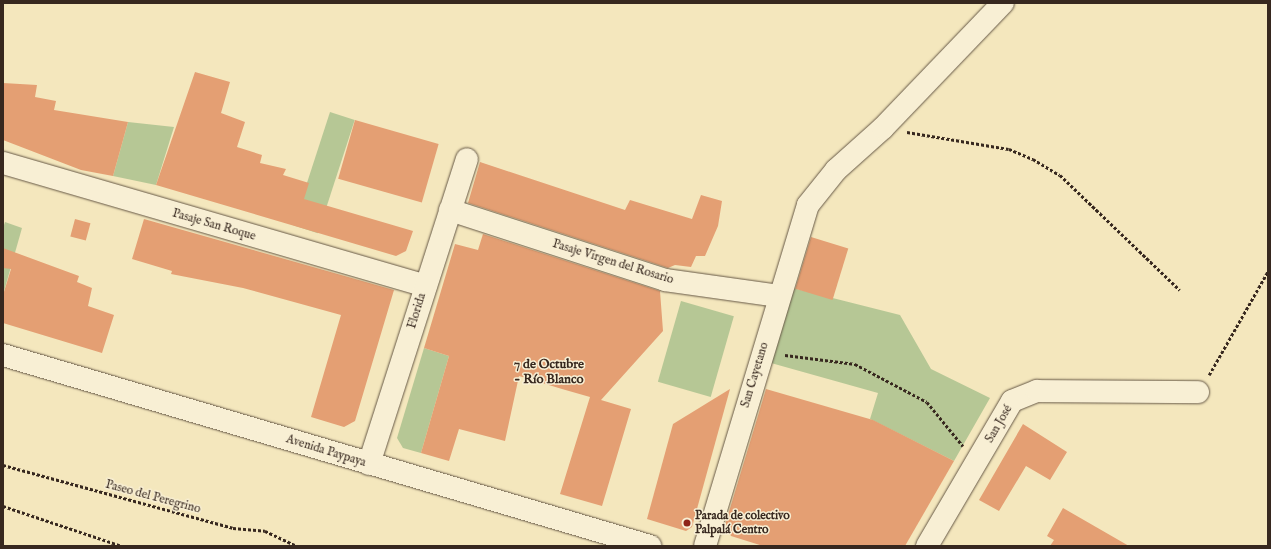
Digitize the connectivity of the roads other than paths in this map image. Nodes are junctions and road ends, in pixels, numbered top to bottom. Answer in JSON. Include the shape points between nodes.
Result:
{"nodes":[{"id":1,"x":1003,"y":3,"type":"edge"},
{"id":2,"x":467,"y":159,"type":"dead end"},
{"id":3,"x":3,"y":164,"type":"edge"},
{"id":4,"x":450,"y":210,"type":"junction"},
{"id":5,"x":425,"y":286,"type":"junction"},
{"id":6,"x":779,"y":296,"type":"junction"},
{"id":7,"x":3,"y":355,"type":"edge"},
{"id":8,"x":1198,"y":392,"type":"road end"},
{"id":9,"x":369,"y":464,"type":"junction"},
{"id":10,"x":650,"y":546,"type":"edge"},
{"id":11,"x":705,"y":546,"type":"edge"},
{"id":12,"x":927,"y":546,"type":"edge"}],
"edges":[{"from":1,"to":6,"type":"street","name":"San Cayetano","via":[[883,128],[836,170],[808,205]]},
{"from":2,"to":4,"type":"street","name":"Florida"},
{"from":3,"to":5,"type":"street","name":"Pasaje San Roque"},
{"from":4,"to":5,"type":"street","name":"Florida"},
{"from":4,"to":6,"type":"street","name":"Pasaje Virgen del Rosario","via":[[665,280]]},
{"from":5,"to":9,"type":"street","name":"Florida"},
{"from":6,"to":11,"type":"street","name":"San Cayetano"},
{"from":7,"to":9,"type":"street","name":"Avenida Paypaya"},
{"from":8,"to":12,"type":"street","name":"San José","via":[[1036,391],[1012,401]]},
{"from":9,"to":10,"type":"street","name":"Avenida Paypaya"}]}
